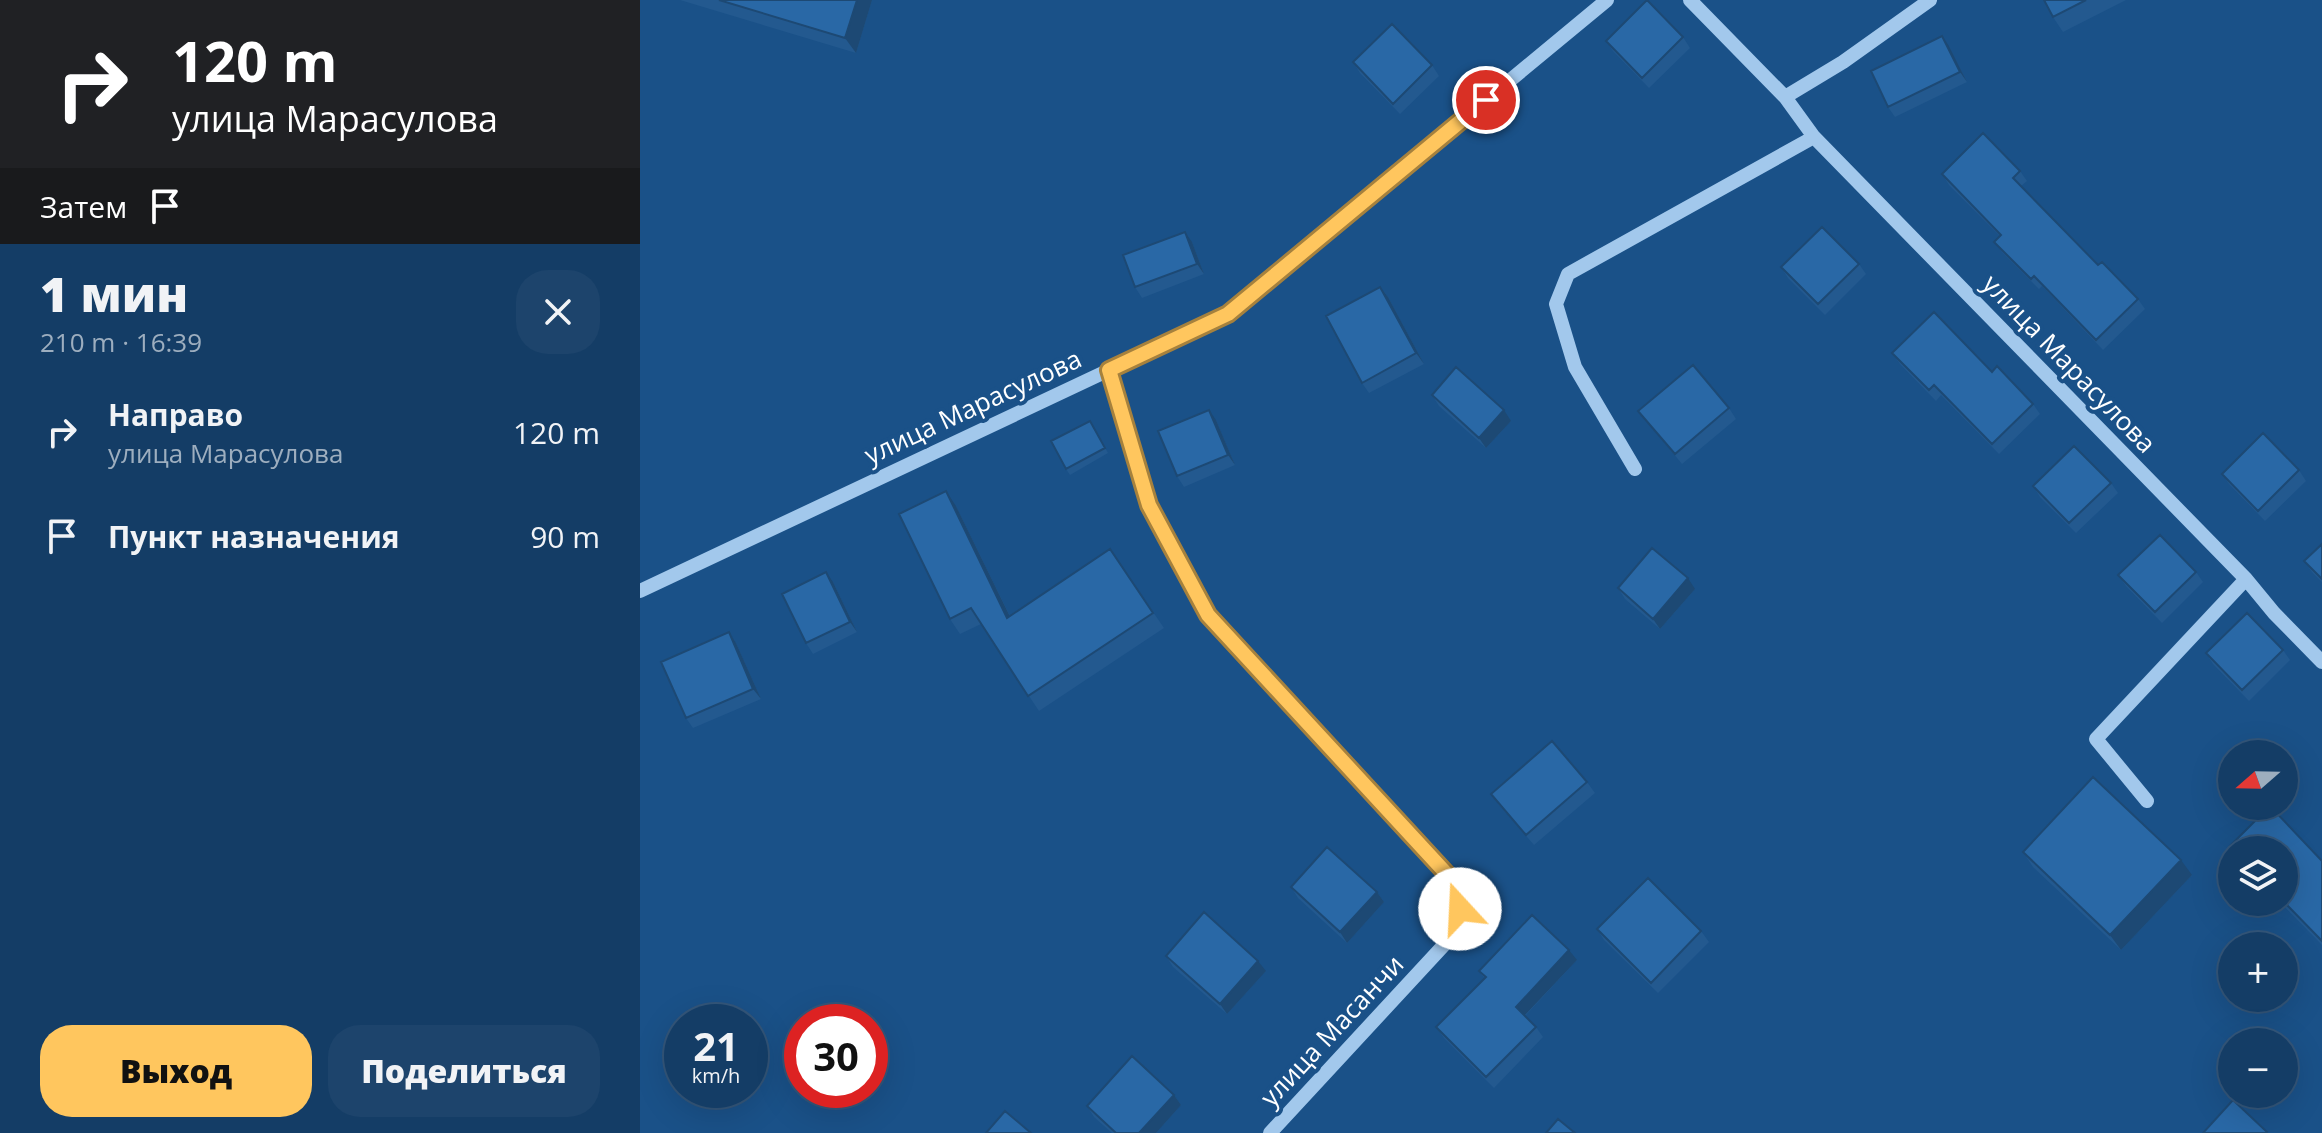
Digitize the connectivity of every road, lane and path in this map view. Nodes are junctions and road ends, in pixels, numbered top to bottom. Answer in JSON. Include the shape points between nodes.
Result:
{"nodes":[{"id":1,"x":1607,"y":0,"type":"edge"},
{"id":2,"x":1690,"y":0,"type":"edge"},
{"id":3,"x":1930,"y":0,"type":"edge"},
{"id":4,"x":1785,"y":97,"type":"junction"},
{"id":5,"x":1814,"y":137,"type":"junction"},
{"id":6,"x":1109,"y":370,"type":"junction"},
{"id":7,"x":1635,"y":469,"type":"dead end"},
{"id":8,"x":2246,"y":579,"type":"junction"},
{"id":9,"x":640,"y":591,"type":"edge"},
{"id":10,"x":2322,"y":662,"type":"edge"},
{"id":11,"x":2147,"y":801,"type":"dead end"},
{"id":12,"x":1270,"y":1133,"type":"edge"}],
"edges":[{"from":1,"to":6,"type":"street","name":"улица Марасулова","via":[[1228,314]]},
{"from":2,"to":4,"type":"street","name":"улица Марасулова"},
{"from":3,"to":4,"type":"street"},
{"from":4,"to":5,"type":"street","name":"улица Марасулова"},
{"from":5,"to":7,"type":"street","via":[[1568,274],[1556,304],[1575,367]]},
{"from":5,"to":8,"type":"street","name":"улица Марасулова"},
{"from":6,"to":9,"type":"street","name":"улица Марасулова"},
{"from":6,"to":12,"type":"street","name":"улица Масанчи","via":[[1149,505],[1208,615],[1456,884],[1456,932]]},
{"from":8,"to":10,"type":"street","name":"улица Марасулова"},
{"from":8,"to":11,"type":"street","via":[[2096,739]]}]}
